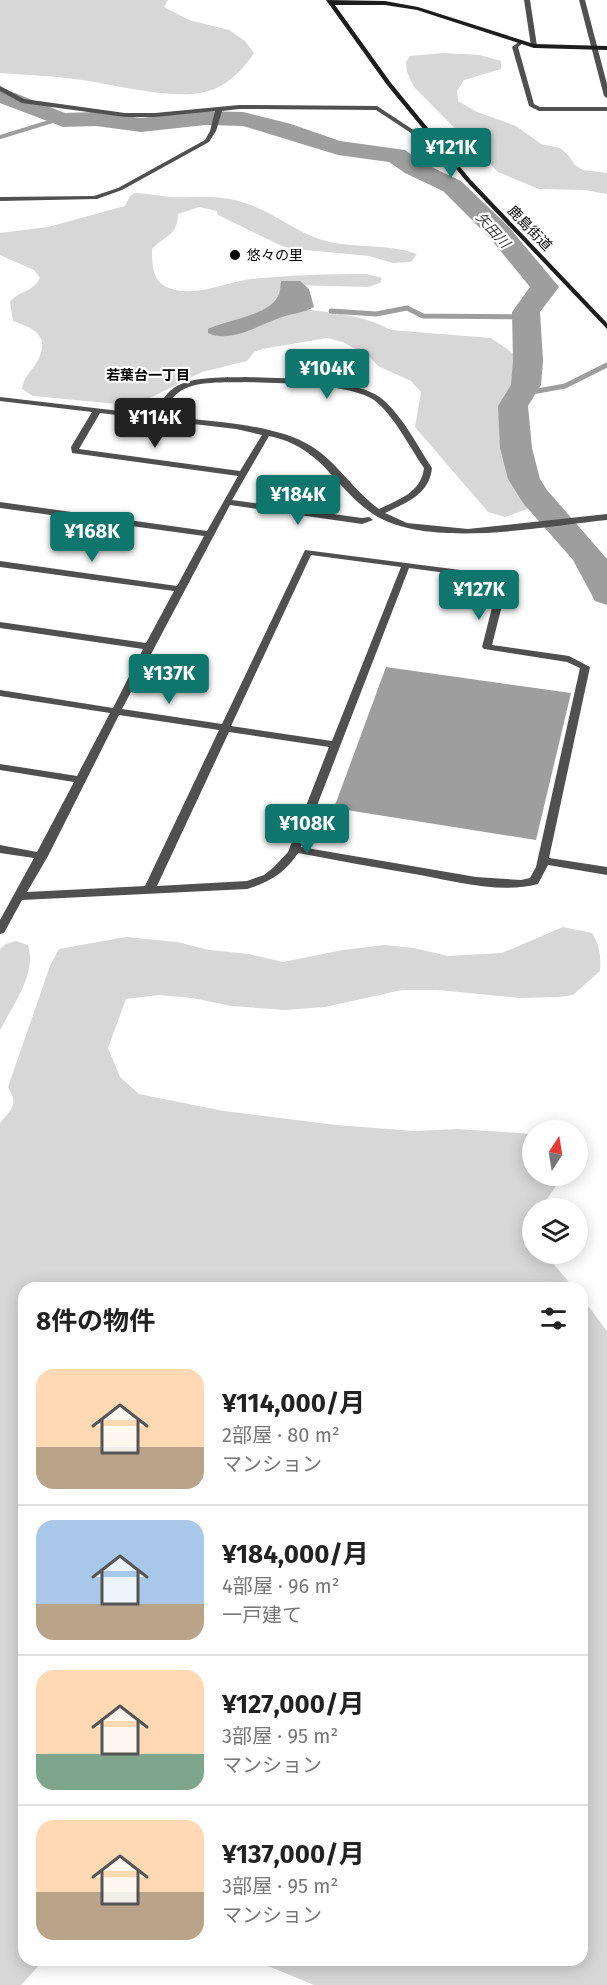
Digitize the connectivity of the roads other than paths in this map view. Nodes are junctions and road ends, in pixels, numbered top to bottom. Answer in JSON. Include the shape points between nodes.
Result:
{"nodes":[{"id":1,"x":527,"y":0,"type":"edge"},
{"id":2,"x":582,"y":0,"type":"edge"},
{"id":3,"x":331,"y":2,"type":"edge"},
{"id":4,"x":520,"y":43,"type":"junction"},
{"id":5,"x":534,"y":46,"type":"junction"},
{"id":6,"x":594,"y":48,"type":"junction"},
{"id":7,"x":607,"y":48,"type":"edge"},
{"id":8,"x":0,"y":88,"type":"edge"},
{"id":9,"x":607,"y":96,"type":"edge"},
{"id":10,"x":219,"y":109,"type":"junction"},
{"id":11,"x":607,"y":110,"type":"edge"},
{"id":12,"x":435,"y":139,"type":"junction"},
{"id":13,"x":0,"y":199,"type":"edge"},
{"id":14,"x":607,"y":327,"type":"edge"},
{"id":15,"x":0,"y":399,"type":"edge"},
{"id":16,"x":97,"y":411,"type":"junction"},
{"id":17,"x":156,"y":418,"type":"junction"},
{"id":18,"x":267,"y":433,"type":"junction"},
{"id":19,"x":243,"y":474,"type":"junction"},
{"id":20,"x":226,"y":502,"type":"junction"},
{"id":21,"x":0,"y":505,"type":"edge"},
{"id":22,"x":378,"y":513,"type":"junction"},
{"id":23,"x":607,"y":517,"type":"edge"},
{"id":24,"x":369,"y":520,"type":"dead end"},
{"id":25,"x":209,"y":534,"type":"junction"},
{"id":26,"x":0,"y":564,"type":"edge"},
{"id":27,"x":406,"y":565,"type":"junction"},
{"id":28,"x":181,"y":589,"type":"junction"},
{"id":29,"x":0,"y":625,"type":"edge"},
{"id":30,"x":151,"y":647,"type":"junction"},
{"id":31,"x":0,"y":693,"type":"edge"},
{"id":32,"x":117,"y":712,"type":"junction"},
{"id":33,"x":227,"y":729,"type":"junction"},
{"id":34,"x":334,"y":745,"type":"junction"},
{"id":35,"x":0,"y":767,"type":"edge"},
{"id":36,"x":82,"y":780,"type":"junction"},
{"id":37,"x":0,"y":849,"type":"edge"},
{"id":38,"x":294,"y":849,"type":"junction"},
{"id":39,"x":42,"y":856,"type":"junction"},
{"id":40,"x":543,"y":861,"type":"junction"},
{"id":41,"x":607,"y":871,"type":"edge"},
{"id":42,"x":149,"y":890,"type":"junction"},
{"id":43,"x":19,"y":896,"type":"junction"},
{"id":44,"x":0,"y":930,"type":"edge"}],
"edges":[{"from":1,"to":5,"type":"street"},
{"from":2,"to":6,"type":"street"},
{"from":3,"to":4,"type":"street","via":[[385,3],[418,9]]},
{"from":3,"to":12,"type":"street","name":"鹿島街道","via":[[389,84]]},
{"from":4,"to":5,"type":"street"},
{"from":4,"to":11,"type":"street","via":[[515,47],[531,105],[539,109]]},
{"from":5,"to":6,"type":"street"},
{"from":6,"to":7,"type":"street"},
{"from":6,"to":9,"type":"street"},
{"from":8,"to":10,"type":"street","via":[[22,101],[125,116]]},
{"from":10,"to":12,"type":"street","via":[[377,108],[413,132]]},
{"from":10,"to":13,"type":"street","via":[[207,141],[108,194]]},
{"from":12,"to":14,"type":"street","name":"鹿島街道","via":[[468,180]]},
{"from":15,"to":16,"type":"street"},
{"from":16,"to":17,"type":"street"},
{"from":16,"to":19,"type":"street","via":[[75,451]]},
{"from":17,"to":18,"type":"street"},
{"from":17,"to":22,"type":"street","via":[[178,388],[211,379],[258,379],[368,394],[386,409],[428,468],[423,489]]},
{"from":18,"to":19,"type":"street"},
{"from":18,"to":22,"type":"street","via":[[307,447]]},
{"from":19,"to":20,"type":"street"},
{"from":20,"to":24,"type":"street"},
{"from":20,"to":25,"type":"street"},
{"from":21,"to":25,"type":"street"},
{"from":22,"to":23,"type":"street","via":[[405,525],[468,532]]},
{"from":25,"to":28,"type":"street"},
{"from":26,"to":28,"type":"street"},
{"from":27,"to":33,"type":"street","via":[[308,552]]},
{"from":27,"to":34,"type":"street"},
{"from":27,"to":40,"type":"street","via":[[504,578],[487,647],[569,658],[585,668]]},
{"from":28,"to":30,"type":"street"},
{"from":29,"to":30,"type":"street"},
{"from":30,"to":32,"type":"street"},
{"from":31,"to":32,"type":"street"},
{"from":32,"to":33,"type":"street"},
{"from":32,"to":36,"type":"street"},
{"from":33,"to":34,"type":"street"},
{"from":33,"to":42,"type":"street"},
{"from":34,"to":38,"type":"street"},
{"from":35,"to":36,"type":"street"},
{"from":36,"to":39,"type":"street"},
{"from":37,"to":39,"type":"street"},
{"from":38,"to":40,"type":"street","via":[[511,884],[534,881]]},
{"from":38,"to":42,"type":"street","via":[[283,867],[267,880],[247,885]]},
{"from":39,"to":43,"type":"street"},
{"from":40,"to":41,"type":"street"},
{"from":42,"to":43,"type":"street"},
{"from":43,"to":44,"type":"street"}]}
